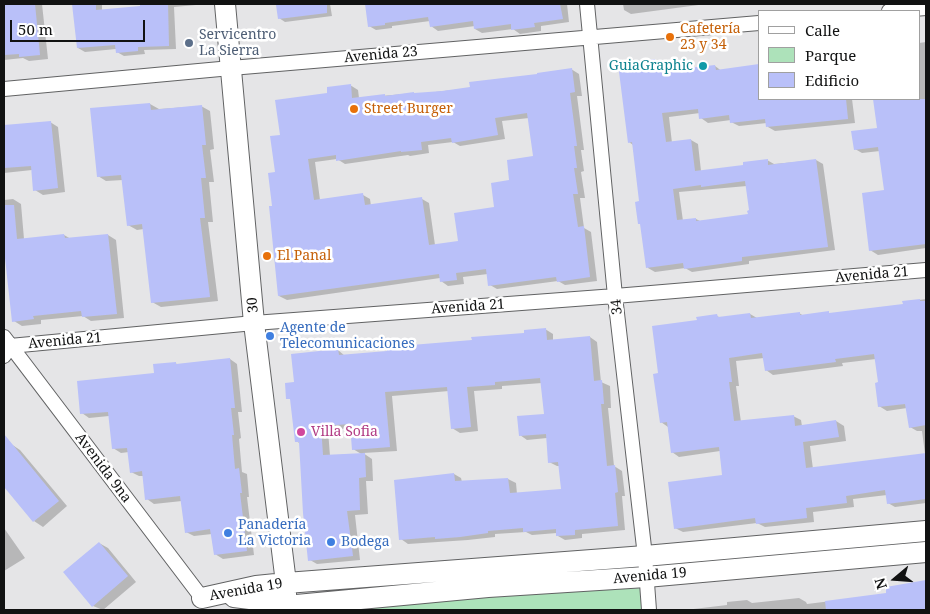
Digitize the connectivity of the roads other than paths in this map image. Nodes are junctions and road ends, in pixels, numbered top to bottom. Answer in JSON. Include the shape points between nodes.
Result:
{"nodes":[{"id":1,"x":225,"y":4,"type":"edge"},
{"id":2,"x":587,"y":4,"type":"edge"},
{"id":3,"x":926,"y":8,"type":"edge"},
{"id":4,"x":901,"y":10,"type":"edge"},
{"id":5,"x":758,"y":23,"type":"edge"},
{"id":6,"x":590,"y":38,"type":"junction"},
{"id":7,"x":231,"y":68,"type":"junction"},
{"id":8,"x":4,"y":90,"type":"edge"},
{"id":9,"x":926,"y":270,"type":"edge"},
{"id":10,"x":615,"y":296,"type":"junction"},
{"id":11,"x":254,"y":323,"type":"junction"},
{"id":12,"x":6,"y":346,"type":"edge"},
{"id":13,"x":926,"y":531,"type":"edge"},
{"id":14,"x":926,"y":552,"type":"edge"},
{"id":15,"x":645,"y":556,"type":"junction"},
{"id":16,"x":646,"y":577,"type":"junction"},
{"id":17,"x":286,"y":583,"type":"junction"},
{"id":18,"x":198,"y":604,"type":"edge"},
{"id":19,"x":287,"y":608,"type":"edge"},
{"id":20,"x":649,"y":610,"type":"edge"}],
"edges":[{"from":1,"to":7,"type":"main road","name":"30"},
{"from":2,"to":6,"type":"street","name":"34"},
{"from":3,"to":4,"type":"street"},
{"from":5,"to":6,"type":"street","name":"Avenida 23"},
{"from":6,"to":7,"type":"street","name":"Avenida 23"},
{"from":6,"to":10,"type":"street","name":"34"},
{"from":7,"to":8,"type":"street","name":"Avenida 23"},
{"from":7,"to":11,"type":"main road","name":"30"},
{"from":9,"to":10,"type":"street","name":"Avenida 21"},
{"from":10,"to":11,"type":"street","name":"Avenida 21"},
{"from":10,"to":15,"type":"street","name":"34"},
{"from":11,"to":12,"type":"street","name":"Avenida 21"},
{"from":11,"to":17,"type":"main road","name":"30"},
{"from":12,"to":18,"type":"street","name":"Avenida 9na"},
{"from":13,"to":15,"type":"main road","name":"Avenida 19"},
{"from":14,"to":16,"type":"main road","name":"Avenida 19"},
{"from":15,"to":16,"type":"street","name":"34"},
{"from":15,"to":17,"type":"main road","name":"Avenida 19"},
{"from":16,"to":19,"type":"main road","name":"Avenida 19","via":[[488,588]]},
{"from":16,"to":20,"type":"street","name":"34"},
{"from":17,"to":18,"type":"main road","name":"Avenida 19","via":[[256,586]]},
{"from":17,"to":19,"type":"main road","name":"30"},
{"from":18,"to":19,"type":"main road","name":"Avenida 19","via":[[235,597]]}]}
